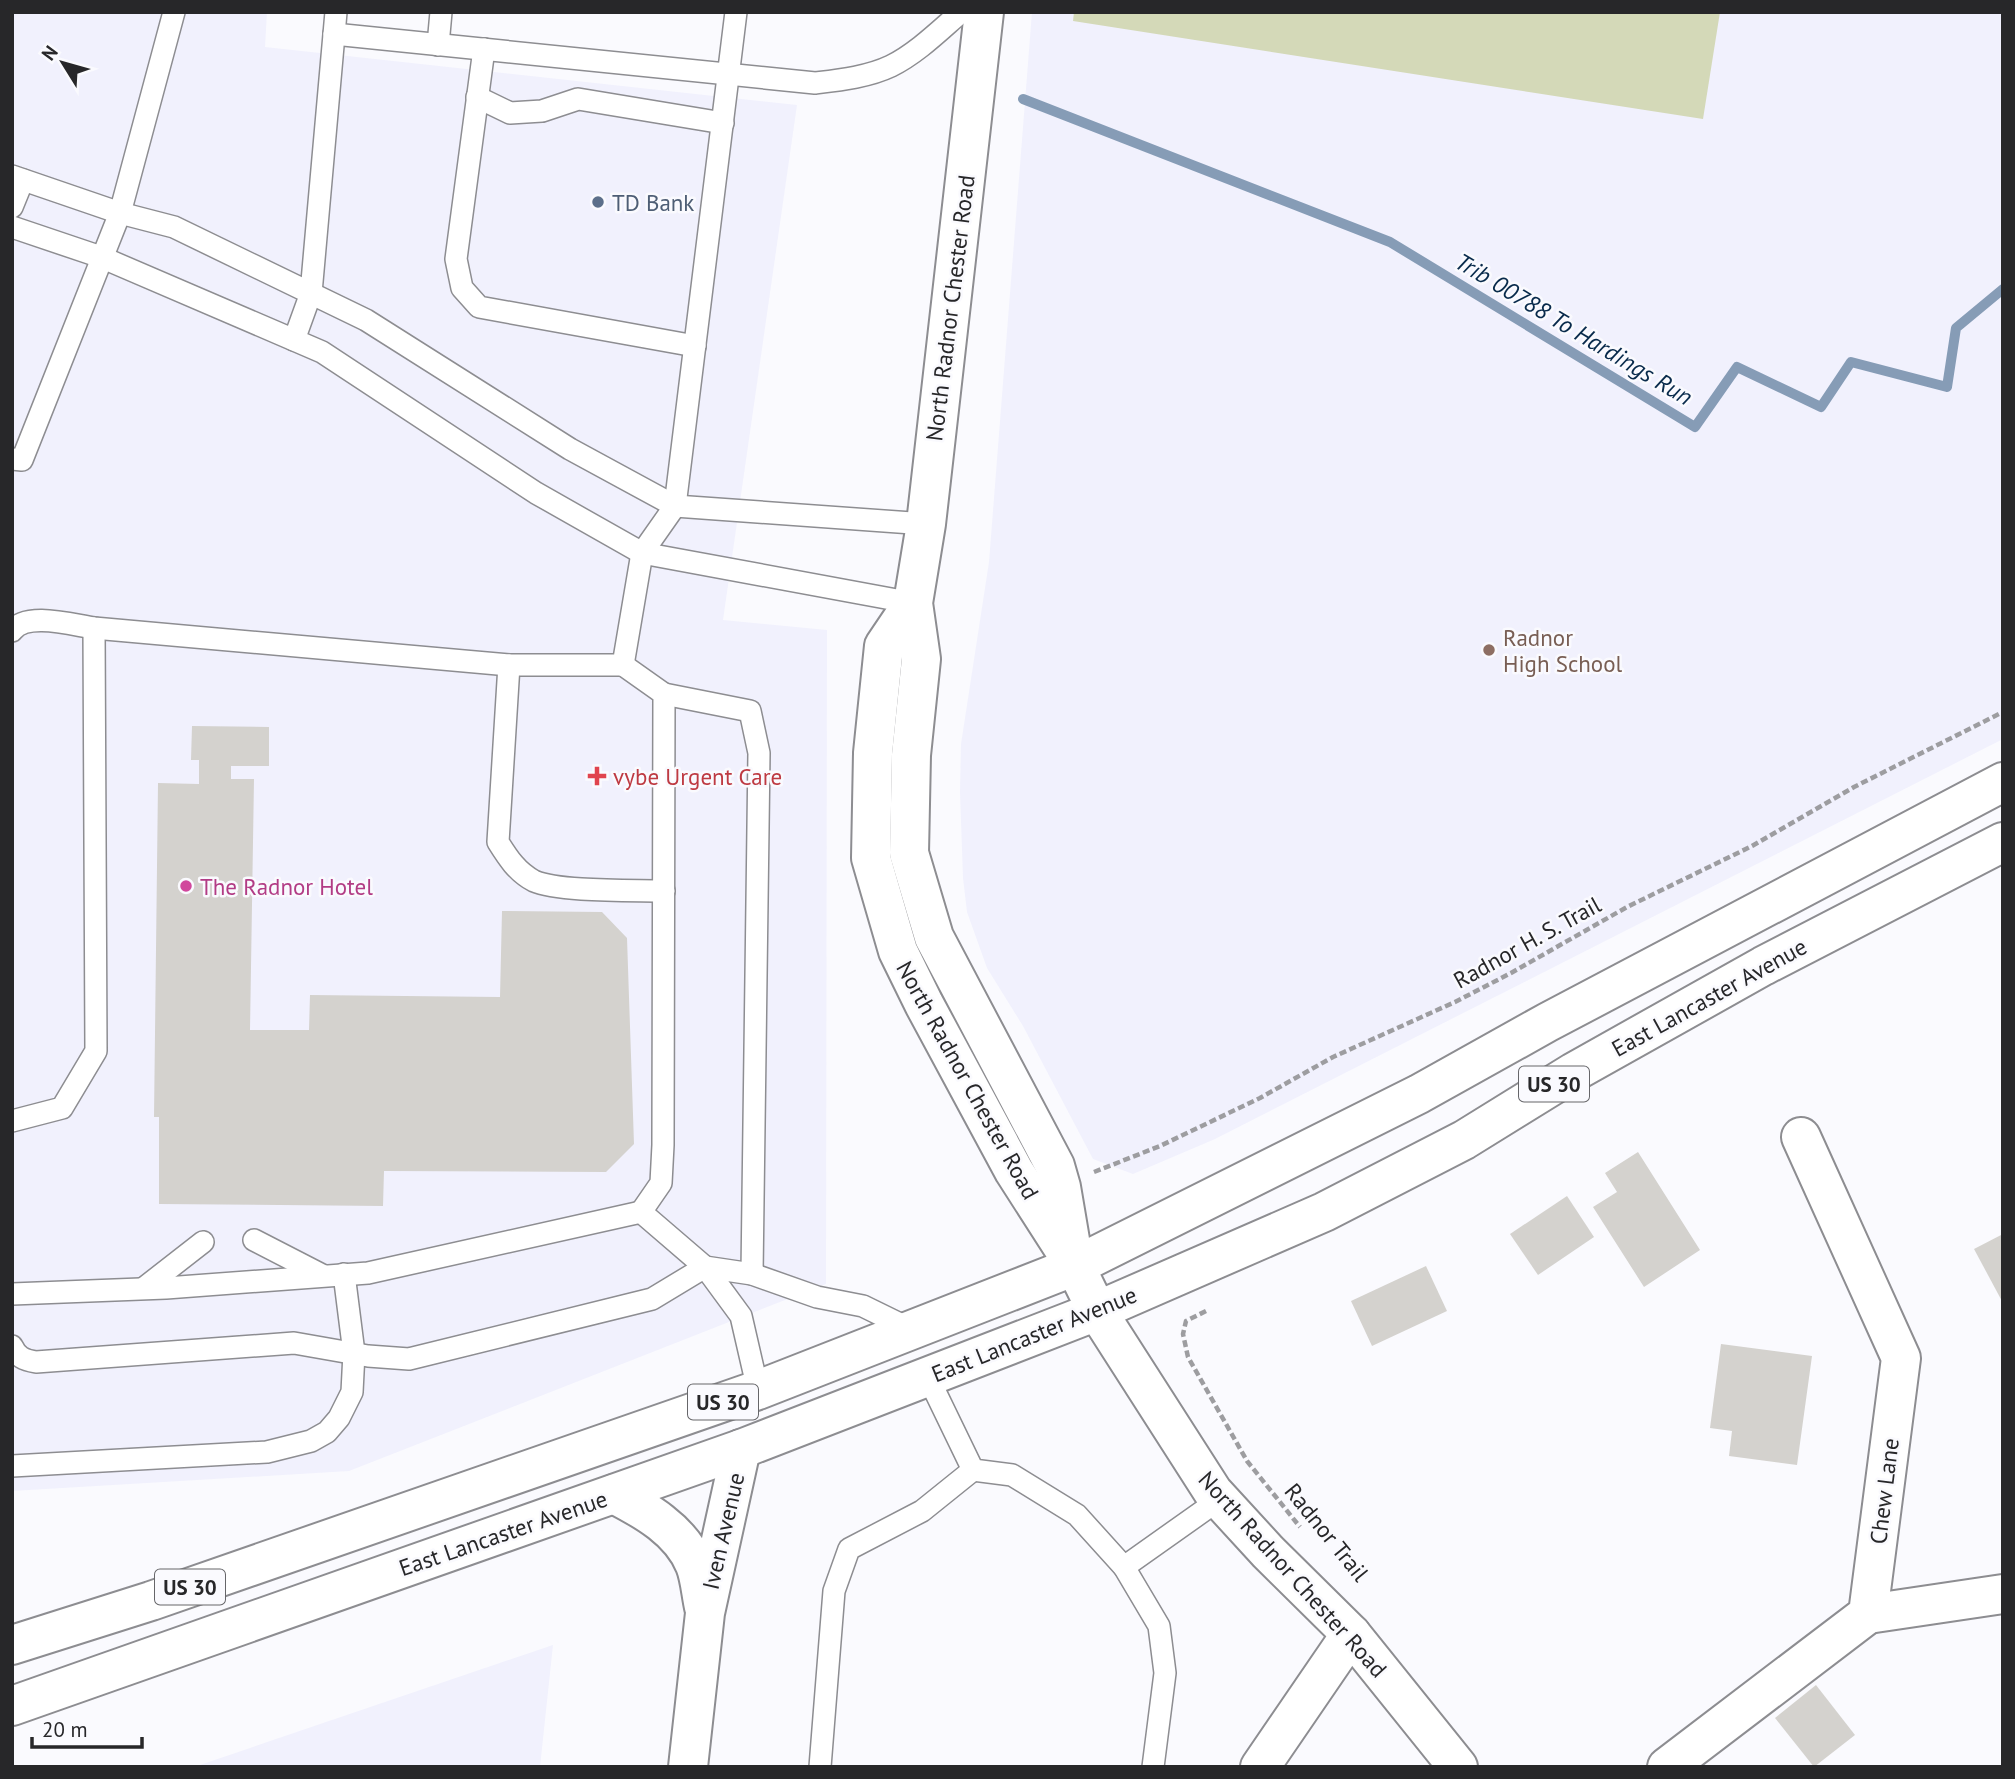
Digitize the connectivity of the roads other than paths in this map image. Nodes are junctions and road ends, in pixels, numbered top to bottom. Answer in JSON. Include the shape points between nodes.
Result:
{"nodes":[{"id":1,"x":174,"y":12,"type":"edge"},
{"id":2,"x":336,"y":12,"type":"edge"},
{"id":3,"x":442,"y":12,"type":"edge"},
{"id":4,"x":736,"y":12,"type":"edge"},
{"id":5,"x":961,"y":12,"type":"edge"},
{"id":6,"x":984,"y":12,"type":"edge"},
{"id":7,"x":334,"y":34,"type":"junction"},
{"id":8,"x":438,"y":44,"type":"junction"},
{"id":9,"x":484,"y":49,"type":"junction"},
{"id":10,"x":729,"y":73,"type":"junction"},
{"id":11,"x":477,"y":97,"type":"junction"},
{"id":12,"x":723,"y":123,"type":"junction"},
{"id":13,"x":18,"y":178,"type":"edge"},
{"id":14,"x":12,"y":207,"type":"edge"},
{"id":15,"x":120,"y":213,"type":"junction"},
{"id":16,"x":12,"y":227,"type":"edge"},
{"id":17,"x":101,"y":257,"type":"junction"},
{"id":18,"x":311,"y":293,"type":"junction"},
{"id":19,"x":294,"y":340,"type":"junction"},
{"id":20,"x":695,"y":346,"type":"junction"},
{"id":21,"x":12,"y":459,"type":"edge"},
{"id":22,"x":675,"y":506,"type":"junction"},
{"id":23,"x":926,"y":524,"type":"junction"},
{"id":24,"x":642,"y":553,"type":"junction"},
{"id":25,"x":913,"y":603,"type":"junction"},
{"id":26,"x":14,"y":628,"type":"edge"},
{"id":27,"x":94,"y":628,"type":"junction"},
{"id":28,"x":509,"y":664,"type":"junction"},
{"id":29,"x":623,"y":665,"type":"junction"},
{"id":30,"x":664,"y":694,"type":"junction"},
{"id":31,"x":2003,"y":782,"type":"edge"},
{"id":32,"x":2003,"y":842,"type":"edge"},
{"id":33,"x":664,"y":891,"type":"junction"},
{"id":34,"x":12,"y":1121,"type":"edge"},
{"id":35,"x":1801,"y":1137,"type":"dead end"},
{"id":36,"x":641,"y":1212,"type":"junction"},
{"id":37,"x":254,"y":1240,"type":"dead end"},
{"id":38,"x":203,"y":1242,"type":"dead end"},
{"id":39,"x":1075,"y":1266,"type":"junction"},
{"id":40,"x":705,"y":1267,"type":"junction"},
{"id":41,"x":752,"y":1273,"type":"junction"},
{"id":42,"x":334,"y":1275,"type":"junction"},
{"id":43,"x":144,"y":1288,"type":"junction"},
{"id":44,"x":12,"y":1294,"type":"edge"},
{"id":45,"x":1097,"y":1311,"type":"junction"},
{"id":46,"x":913,"y":1330,"type":"junction"},
{"id":47,"x":12,"y":1346,"type":"edge"},
{"id":48,"x":354,"y":1353,"type":"junction"},
{"id":49,"x":928,"y":1377,"type":"junction"},
{"id":50,"x":758,"y":1390,"type":"junction"},
{"id":51,"x":741,"y":1449,"type":"junction"},
{"id":52,"x":12,"y":1466,"type":"edge"},
{"id":53,"x":973,"y":1470,"type":"junction"},
{"id":54,"x":614,"y":1494,"type":"junction"},
{"id":55,"x":1220,"y":1499,"type":"junction"},
{"id":56,"x":1124,"y":1567,"type":"junction"},
{"id":57,"x":2003,"y":1594,"type":"edge"},
{"id":58,"x":705,"y":1613,"type":"junction"},
{"id":59,"x":1868,"y":1614,"type":"junction"},
{"id":60,"x":1351,"y":1634,"type":"junction"},
{"id":61,"x":12,"y":1645,"type":"edge"},
{"id":62,"x":12,"y":1706,"type":"edge"},
{"id":63,"x":688,"y":1767,"type":"edge"},
{"id":64,"x":820,"y":1767,"type":"edge"},
{"id":65,"x":1153,"y":1767,"type":"edge"},
{"id":66,"x":1260,"y":1767,"type":"edge"},
{"id":67,"x":1458,"y":1767,"type":"edge"},
{"id":68,"x":1667,"y":1767,"type":"edge"}],
"edges":[{"from":1,"to":15,"type":"lane"},
{"from":2,"to":7,"type":"lane"},
{"from":3,"to":8,"type":"lane"},
{"from":4,"to":10,"type":"lane"},
{"from":5,"to":10,"type":"lane","via":[[890,66],[855,77],[815,83]]},
{"from":6,"to":23,"type":"main road","name":"North Radnor Chester Road"},
{"from":7,"to":8,"type":"lane"},
{"from":7,"to":18,"type":"lane"},
{"from":8,"to":9,"type":"lane"},
{"from":9,"to":10,"type":"lane"},
{"from":9,"to":11,"type":"lane"},
{"from":10,"to":12,"type":"lane"},
{"from":11,"to":12,"type":"lane","via":[[510,113],[542,111],[578,99]]},
{"from":11,"to":20,"type":"lane","via":[[456,258],[463,288],[479,307]]},
{"from":12,"to":20,"type":"lane"},
{"from":13,"to":14,"type":"lane"},
{"from":13,"to":15,"type":"lane"},
{"from":15,"to":17,"type":"lane"},
{"from":15,"to":18,"type":"lane","via":[[174,227]]},
{"from":16,"to":17,"type":"lane"},
{"from":17,"to":19,"type":"lane"},
{"from":17,"to":21,"type":"lane","via":[[22,460]]},
{"from":18,"to":19,"type":"lane"},
{"from":18,"to":22,"type":"lane","via":[[366,320],[570,449]]},
{"from":19,"to":24,"type":"lane","via":[[322,352],[536,494]]},
{"from":20,"to":22,"type":"lane"},
{"from":22,"to":23,"type":"lane"},
{"from":22,"to":24,"type":"lane"},
{"from":23,"to":25,"type":"main road","name":"North Radnor Chester Road"},
{"from":24,"to":25,"type":"lane"},
{"from":24,"to":29,"type":"lane"},
{"from":25,"to":39,"type":"main road","name":"North Radnor Chester Road","via":[[921,659],[911,755],[909,853],[934,937],[1055,1166]]},
{"from":25,"to":39,"type":"main road","name":"North Radnor Chester Road","via":[[884,646],[873,754],[871,858],[898,951],[924,1004],[1014,1171]]},
{"from":26,"to":27,"type":"lane","via":[[37,620]]},
{"from":27,"to":28,"type":"lane"},
{"from":27,"to":34,"type":"lane","via":[[96,1051],[62,1108]]},
{"from":28,"to":29,"type":"lane"},
{"from":28,"to":33,"type":"lane","via":[[498,842],[513,866],[535,881],[568,887]]},
{"from":29,"to":30,"type":"lane"},
{"from":30,"to":33,"type":"lane"},
{"from":30,"to":41,"type":"lane","via":[[751,711],[759,753]]},
{"from":31,"to":39,"type":"main road","number":"US 30","via":[[1419,1094]]},
{"from":32,"to":45,"type":"main road","name":"East Lancaster Avenue","number":"US 30","via":[[1763,966],[1464,1140],[1324,1212]]},
{"from":33,"to":36,"type":"lane","via":[[661,1183]]},
{"from":35,"to":59,"type":"main road","name":"Chew Lane","via":[[1901,1358]]},
{"from":36,"to":40,"type":"lane"},
{"from":36,"to":42,"type":"lane","via":[[368,1273]]},
{"from":37,"to":42,"type":"lane"},
{"from":38,"to":43,"type":"lane"},
{"from":39,"to":45,"type":"main road","name":"North Radnor Chester Road"},
{"from":39,"to":46,"type":"main road","number":"US 30"},
{"from":40,"to":41,"type":"lane"},
{"from":40,"to":48,"type":"lane","via":[[652,1299],[536,1329],[409,1359]]},
{"from":40,"to":50,"type":"lane","via":[[741,1316]]},
{"from":41,"to":46,"type":"lane","via":[[817,1297],[863,1306]]},
{"from":42,"to":43,"type":"lane"},
{"from":42,"to":48,"type":"lane"},
{"from":43,"to":44,"type":"lane"},
{"from":45,"to":49,"type":"main road","name":"East Lancaster Avenue","number":"US 30"},
{"from":45,"to":55,"type":"main road","name":"North Radnor Chester Road"},
{"from":46,"to":50,"type":"main road","number":"US 30"},
{"from":47,"to":48,"type":"lane","via":[[16,1354],[36,1362],[294,1343]]},
{"from":48,"to":52,"type":"lane","via":[[352,1392],[327,1432],[311,1441],[267,1451]]},
{"from":49,"to":51,"type":"main road","name":"East Lancaster Avenue","number":"US 30"},
{"from":49,"to":53,"type":"lane"},
{"from":50,"to":61,"type":"main road","number":"US 30"},
{"from":51,"to":54,"type":"main road","name":"East Lancaster Avenue","number":"US 30"},
{"from":51,"to":58,"type":"main road","name":"Iven Avenue"},
{"from":53,"to":56,"type":"lane","via":[[1012,1475],[1077,1515]]},
{"from":53,"to":64,"type":"lane","via":[[922,1511],[849,1549],[834,1591]]},
{"from":54,"to":58,"type":"main road","name":"Iven Avenue","via":[[661,1522],[683,1544],[695,1566]]},
{"from":54,"to":62,"type":"main road","name":"East Lancaster Avenue","number":"US 30"},
{"from":55,"to":56,"type":"lane"},
{"from":55,"to":60,"type":"main road","name":"North Radnor Chester Road"},
{"from":56,"to":65,"type":"lane","via":[[1159,1626],[1165,1673]]},
{"from":57,"to":59,"type":"main road"},
{"from":58,"to":63,"type":"main road","name":"Iven Avenue"},
{"from":59,"to":68,"type":"main road"},
{"from":60,"to":66,"type":"main road"},
{"from":60,"to":67,"type":"main road","name":"North Radnor Chester Road"}]}
